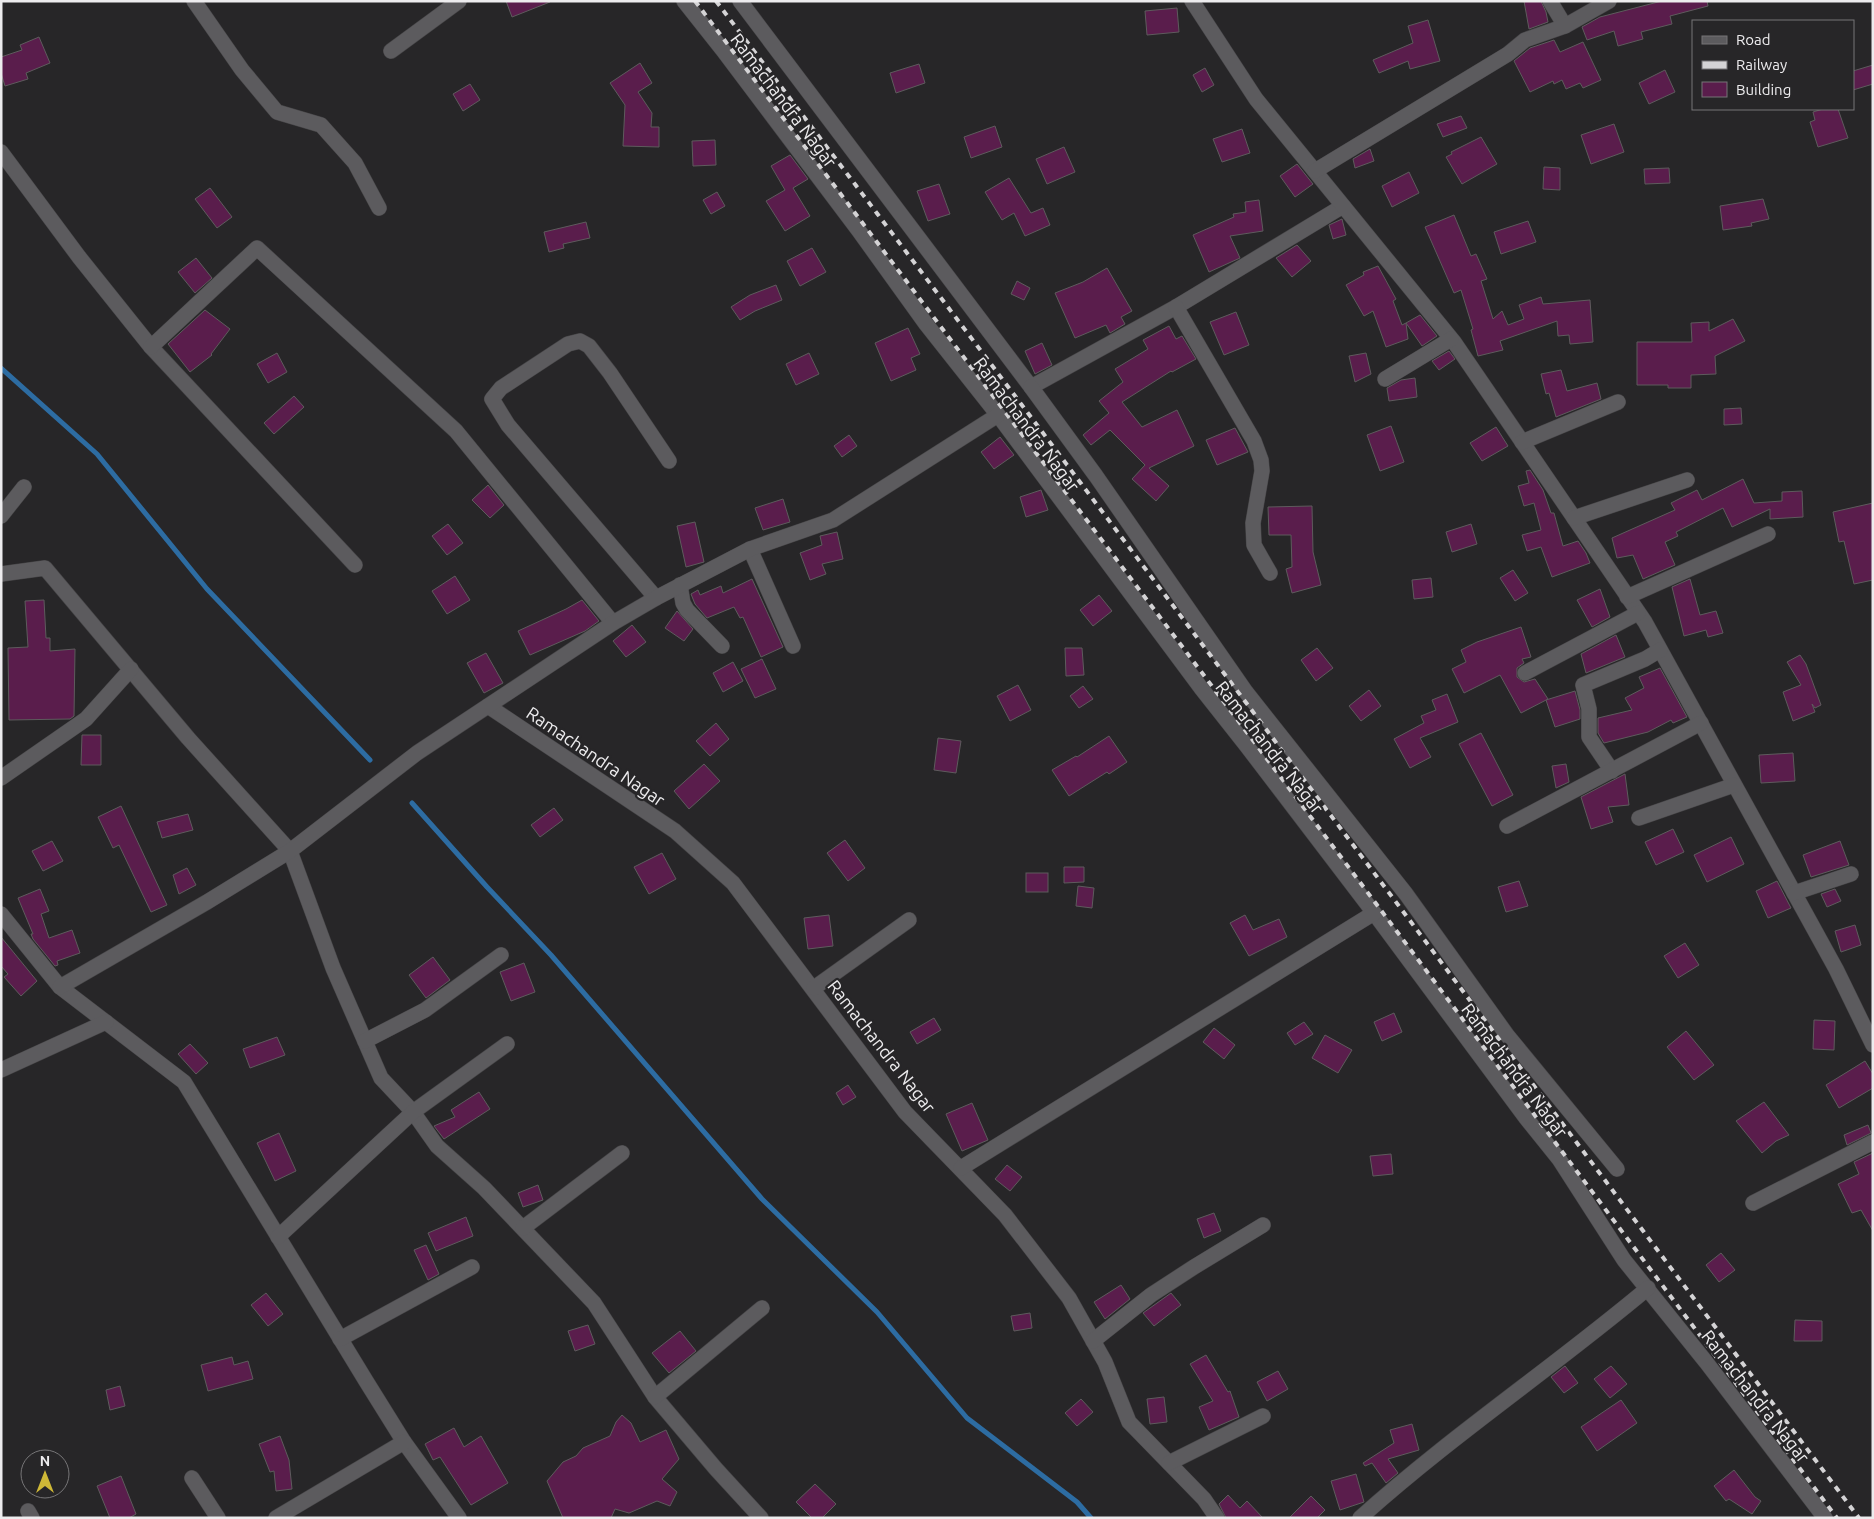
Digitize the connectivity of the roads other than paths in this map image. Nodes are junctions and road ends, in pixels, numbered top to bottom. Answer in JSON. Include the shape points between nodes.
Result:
{"nodes":[{"id":1,"x":194,"y":1,"type":"edge"},
{"id":2,"x":459,"y":1,"type":"edge"},
{"id":3,"x":684,"y":1,"type":"edge"},
{"id":4,"x":740,"y":1,"type":"edge"},
{"id":5,"x":1550,"y":1,"type":"edge"},
{"id":6,"x":1609,"y":1,"type":"edge"},
{"id":7,"x":1197,"y":3,"type":"edge"},
{"id":8,"x":1565,"y":26,"type":"junction"},
{"id":9,"x":391,"y":51,"type":"dead end"},
{"id":10,"x":1,"y":152,"type":"edge"},
{"id":11,"x":1315,"y":171,"type":"junction"},
{"id":12,"x":1343,"y":206,"type":"junction"},
{"id":13,"x":379,"y":208,"type":"dead end"},
{"id":14,"x":1176,"y":307,"type":"junction"},
{"id":15,"x":1452,"y":339,"type":"junction"},
{"id":16,"x":152,"y":347,"type":"junction"},
{"id":17,"x":1385,"y":379,"type":"dead end"},
{"id":18,"x":1031,"y":387,"type":"junction"},
{"id":19,"x":1618,"y":402,"type":"dead end"},
{"id":20,"x":998,"y":415,"type":"junction"},
{"id":21,"x":1522,"y":442,"type":"junction"},
{"id":22,"x":669,"y":461,"type":"dead end"},
{"id":23,"x":1687,"y":480,"type":"dead end"},
{"id":24,"x":24,"y":487,"type":"dead end"},
{"id":25,"x":1,"y":516,"type":"edge"},
{"id":26,"x":1574,"y":518,"type":"junction"},
{"id":27,"x":1768,"y":534,"type":"dead end"},
{"id":28,"x":750,"y":549,"type":"junction"},
{"id":29,"x":355,"y":565,"type":"dead end"},
{"id":30,"x":1270,"y":573,"type":"dead end"},
{"id":31,"x":1,"y":574,"type":"edge"},
{"id":32,"x":680,"y":585,"type":"junction"},
{"id":33,"x":1627,"y":597,"type":"junction"},
{"id":34,"x":656,"y":598,"type":"junction"},
{"id":35,"x":1638,"y":613,"type":"junction"},
{"id":36,"x":613,"y":623,"type":"junction"},
{"id":37,"x":722,"y":646,"type":"dead end"},
{"id":38,"x":792,"y":646,"type":"dead end"},
{"id":39,"x":1660,"y":650,"type":"junction"},
{"id":40,"x":131,"y":669,"type":"junction"},
{"id":41,"x":1525,"y":673,"type":"dead end"},
{"id":42,"x":488,"y":706,"type":"junction"},
{"id":43,"x":1701,"y":724,"type":"junction"},
{"id":44,"x":1612,"y":771,"type":"junction"},
{"id":45,"x":1,"y":778,"type":"edge"},
{"id":46,"x":1734,"y":785,"type":"junction"},
{"id":47,"x":1640,"y":818,"type":"dead end"},
{"id":48,"x":1507,"y":826,"type":"dead end"},
{"id":49,"x":290,"y":851,"type":"junction"},
{"id":50,"x":1851,"y":874,"type":"dead end"},
{"id":51,"x":1794,"y":893,"type":"junction"},
{"id":52,"x":1374,"y":913,"type":"junction"},
{"id":53,"x":1,"y":914,"type":"edge"},
{"id":54,"x":909,"y":920,"type":"dead end"},
{"id":55,"x":501,"y":955,"type":"dead end"},
{"id":56,"x":60,"y":987,"type":"junction"},
{"id":57,"x":814,"y":988,"type":"junction"},
{"id":58,"x":106,"y":1022,"type":"junction"},
{"id":59,"x":365,"y":1041,"type":"junction"},
{"id":60,"x":507,"y":1044,"type":"dead end"},
{"id":61,"x":1873,"y":1045,"type":"edge"},
{"id":62,"x":1,"y":1070,"type":"edge"},
{"id":63,"x":412,"y":1112,"type":"junction"},
{"id":64,"x":1873,"y":1142,"type":"edge"},
{"id":65,"x":622,"y":1153,"type":"dead end"},
{"id":66,"x":961,"y":1168,"type":"junction"},
{"id":67,"x":1617,"y":1169,"type":"dead end"},
{"id":68,"x":1753,"y":1203,"type":"dead end"},
{"id":69,"x":1263,"y":1225,"type":"dead end"},
{"id":70,"x":523,"y":1228,"type":"junction"},
{"id":71,"x":278,"y":1237,"type":"junction"},
{"id":72,"x":472,"y":1267,"type":"dead end"},
{"id":73,"x":1648,"y":1288,"type":"junction"},
{"id":74,"x":762,"y":1308,"type":"dead end"},
{"id":75,"x":340,"y":1338,"type":"junction"},
{"id":76,"x":1093,"y":1341,"type":"junction"},
{"id":77,"x":655,"y":1396,"type":"junction"},
{"id":78,"x":1263,"y":1416,"type":"dead end"},
{"id":79,"x":404,"y":1442,"type":"junction"},
{"id":80,"x":1169,"y":1462,"type":"junction"},
{"id":81,"x":192,"y":1478,"type":"dead end"},
{"id":82,"x":218,"y":1518,"type":"edge"},
{"id":83,"x":276,"y":1518,"type":"edge"},
{"id":84,"x":459,"y":1518,"type":"edge"},
{"id":85,"x":761,"y":1518,"type":"edge"},
{"id":86,"x":1217,"y":1518,"type":"edge"},
{"id":87,"x":1360,"y":1518,"type":"edge"},
{"id":88,"x":1825,"y":1518,"type":"edge"}],
"edges":[{"from":1,"to":13,"type":"street","via":[[242,70],[278,112],[321,125],[355,163]]},
{"from":2,"to":9,"type":"street"},
{"from":3,"to":20,"type":"street","name":"Ramachandra Nagar"},
{"from":4,"to":18,"type":"street"},
{"from":5,"to":8,"type":"street"},
{"from":6,"to":8,"type":"street"},
{"from":7,"to":11,"type":"street","via":[[1256,99]]},
{"from":8,"to":11,"type":"street","via":[[1525,40]]},
{"from":10,"to":16,"type":"street","via":[[79,257]]},
{"from":11,"to":12,"type":"street"},
{"from":12,"to":14,"type":"street"},
{"from":12,"to":15,"type":"street"},
{"from":14,"to":18,"type":"street"},
{"from":14,"to":30,"type":"street","via":[[1262,460],[1253,523],[1254,545]]},
{"from":15,"to":17,"type":"street"},
{"from":15,"to":21,"type":"street"},
{"from":16,"to":29,"type":"street"},
{"from":16,"to":36,"type":"street","via":[[256,248],[456,431]]},
{"from":18,"to":67,"type":"street","via":[[1246,692],[1406,894],[1507,1035]]},
{"from":19,"to":21,"type":"street"},
{"from":20,"to":28,"type":"street","via":[[833,520]]},
{"from":20,"to":52,"type":"street","name":"Ramachandra Nagar","via":[[1195,681]]},
{"from":21,"to":26,"type":"street"},
{"from":22,"to":34,"type":"street","via":[[610,373],[589,346],[580,341],[568,344],[501,388],[492,400],[508,425]]},
{"from":23,"to":26,"type":"street"},
{"from":24,"to":25,"type":"street"},
{"from":26,"to":33,"type":"street"},
{"from":27,"to":33,"type":"street"},
{"from":28,"to":32,"type":"street"},
{"from":28,"to":38,"type":"street"},
{"from":31,"to":40,"type":"street","via":[[45,568]]},
{"from":32,"to":34,"type":"street"},
{"from":32,"to":37,"type":"street","via":[[683,603]]},
{"from":33,"to":35,"type":"street"},
{"from":34,"to":36,"type":"street"},
{"from":35,"to":39,"type":"street"},
{"from":35,"to":41,"type":"street"},
{"from":36,"to":42,"type":"street"},
{"from":39,"to":43,"type":"street"},
{"from":39,"to":44,"type":"street","via":[[1583,685],[1589,709],[1589,737]]},
{"from":40,"to":45,"type":"street","via":[[86,720]]},
{"from":40,"to":49,"type":"street"},
{"from":42,"to":49,"type":"street","via":[[417,753]]},
{"from":42,"to":57,"type":"street","name":"Ramachandra Nagar","via":[[675,831],[733,882]]},
{"from":43,"to":44,"type":"street"},
{"from":43,"to":46,"type":"street"},
{"from":44,"to":48,"type":"street"},
{"from":46,"to":47,"type":"street"},
{"from":46,"to":51,"type":"street"},
{"from":49,"to":56,"type":"street"},
{"from":49,"to":59,"type":"street","via":[[333,968]]},
{"from":50,"to":51,"type":"street"},
{"from":51,"to":61,"type":"street"},
{"from":52,"to":66,"type":"street"},
{"from":52,"to":73,"type":"street","name":"Ramachandra Nagar","via":[[1559,1159],[1624,1260]]},
{"from":53,"to":56,"type":"street"},
{"from":54,"to":57,"type":"street"},
{"from":55,"to":59,"type":"street","via":[[425,1010]]},
{"from":56,"to":58,"type":"street"},
{"from":57,"to":66,"type":"street","name":"Ramachandra Nagar","via":[[905,1112]]},
{"from":58,"to":62,"type":"street"},
{"from":58,"to":71,"type":"street","via":[[184,1082]]},
{"from":59,"to":63,"type":"street","via":[[381,1078]]},
{"from":60,"to":63,"type":"street"},
{"from":63,"to":70,"type":"street","via":[[437,1146]]},
{"from":63,"to":71,"type":"street"},
{"from":64,"to":68,"type":"street"},
{"from":65,"to":70,"type":"street"},
{"from":66,"to":76,"type":"street","name":"Ramachandra Nagar","via":[[1005,1215],[1069,1298]]},
{"from":69,"to":76,"type":"street","via":[[1151,1295]]},
{"from":70,"to":77,"type":"street","via":[[594,1303]]},
{"from":71,"to":75,"type":"street"},
{"from":72,"to":75,"type":"street"},
{"from":73,"to":87,"type":"street","via":[[1600,1329],[1396,1486]]},
{"from":73,"to":88,"type":"street","name":"Ramachandra Nagar"},
{"from":74,"to":77,"type":"street"},
{"from":75,"to":79,"type":"street"},
{"from":76,"to":80,"type":"street","name":"Ramachandra Nagar","via":[[1129,1422]]},
{"from":77,"to":85,"type":"street"},
{"from":78,"to":80,"type":"street"},
{"from":79,"to":83,"type":"street"},
{"from":79,"to":84,"type":"street"},
{"from":80,"to":86,"type":"street","name":"Ramachandra Nagar"},
{"from":81,"to":82,"type":"street"}]}
